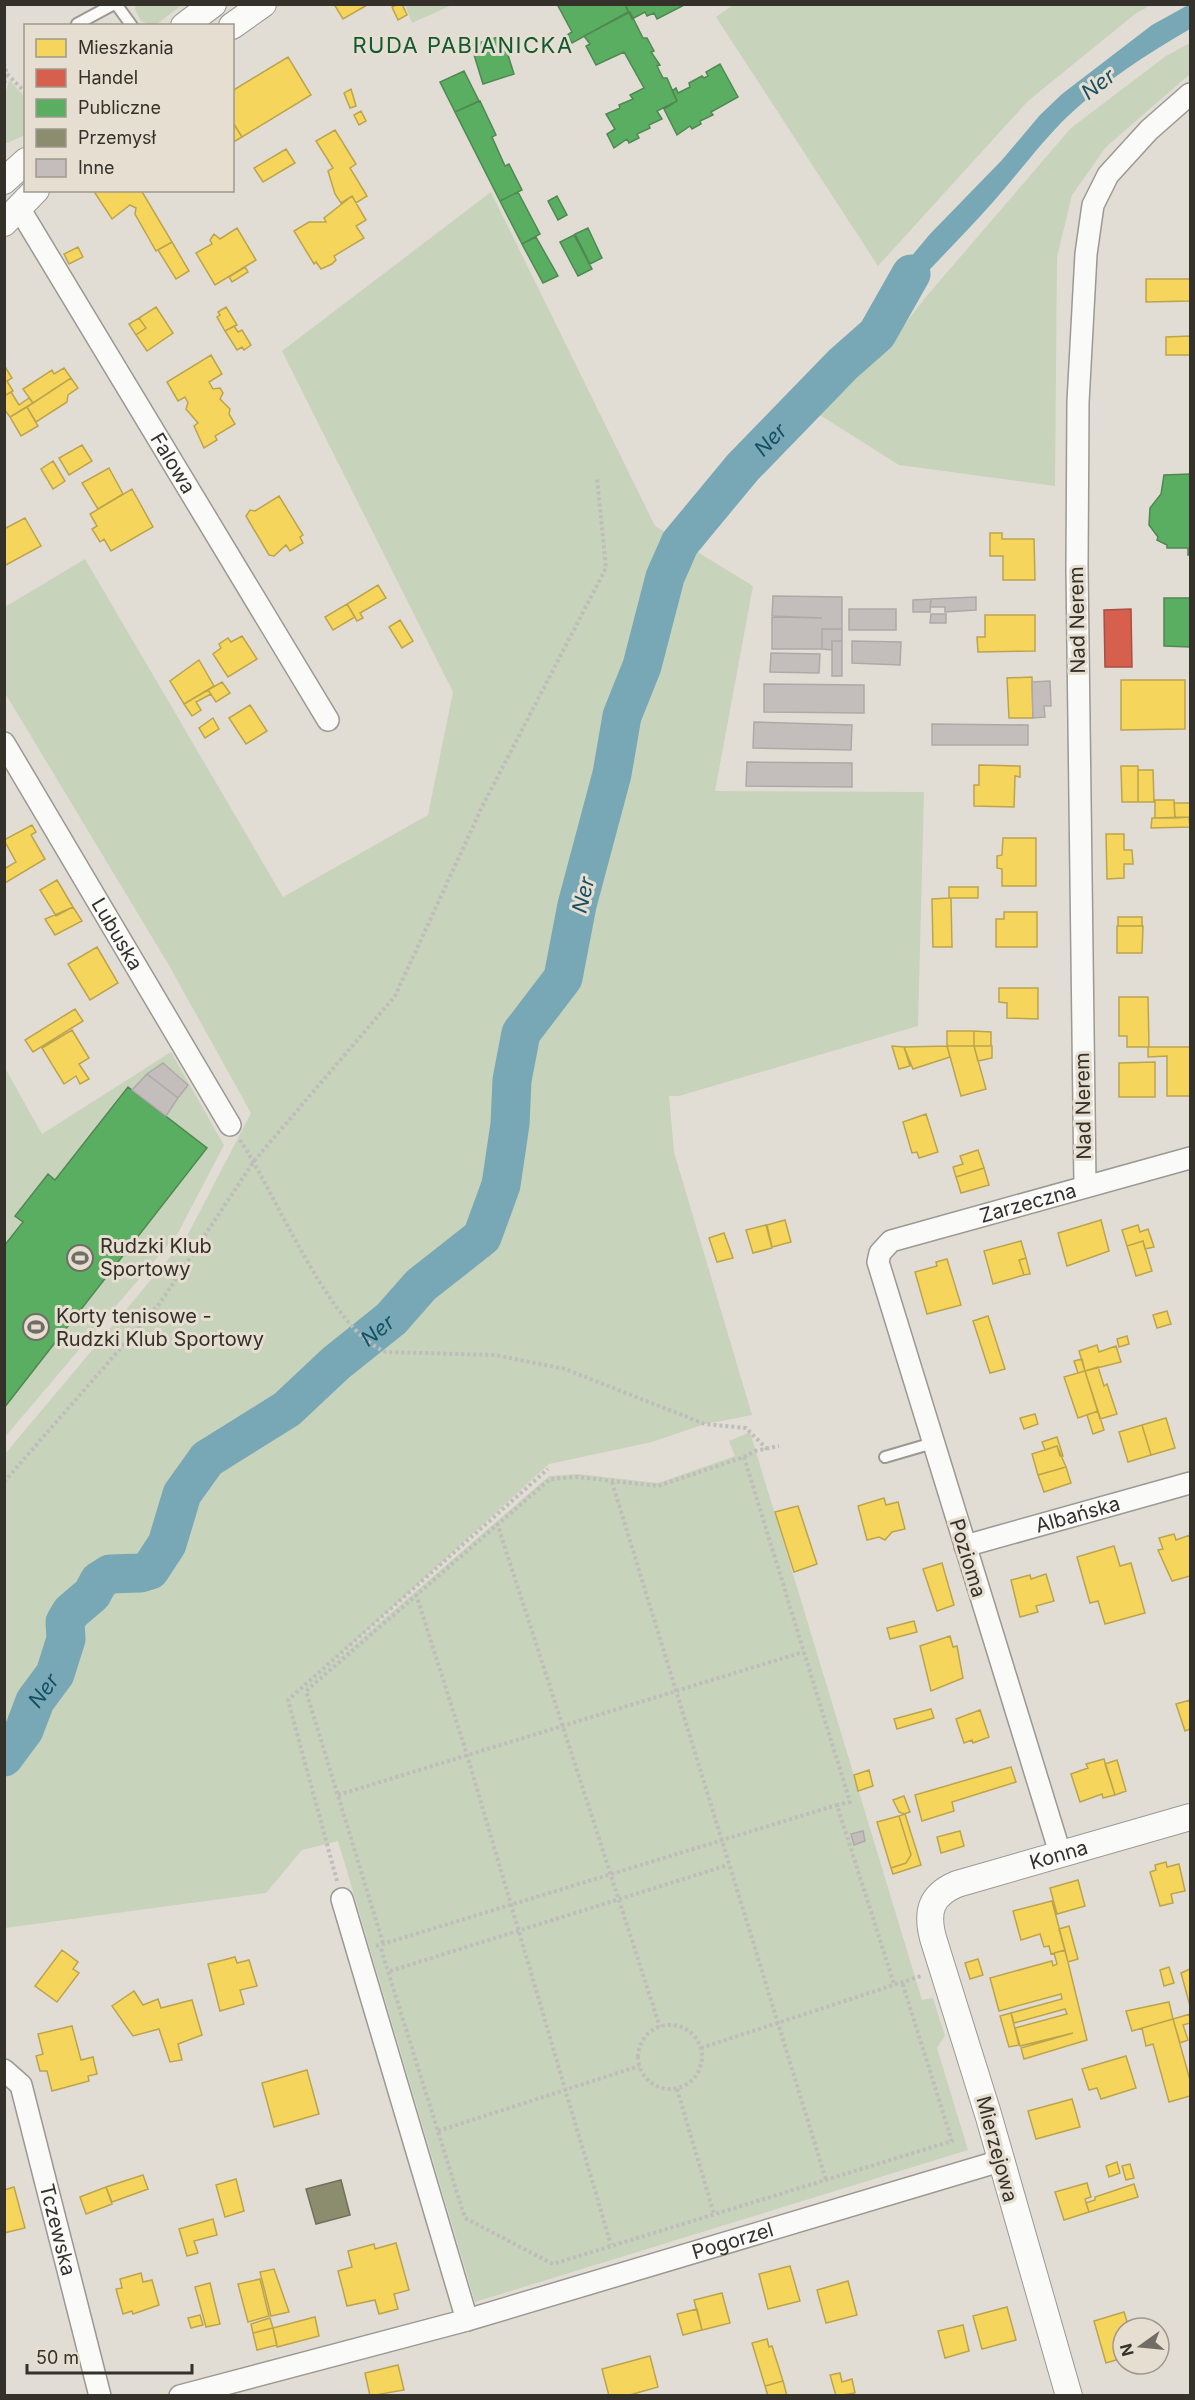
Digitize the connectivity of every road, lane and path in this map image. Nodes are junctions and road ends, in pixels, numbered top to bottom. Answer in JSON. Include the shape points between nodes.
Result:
{"nodes":[{"id":1,"x":115,"y":4,"type":"edge"},
{"id":2,"x":213,"y":4,"type":"edge"},
{"id":3,"x":263,"y":4,"type":"edge"},
{"id":4,"x":76,"y":24,"type":"dead end"},
{"id":5,"x":130,"y":24,"type":"edge"},
{"id":6,"x":187,"y":24,"type":"edge"},
{"id":7,"x":234,"y":25,"type":"edge"},
{"id":8,"x":4,"y":63,"type":"edge"},
{"id":9,"x":8,"y":74,"type":"junction"},
{"id":10,"x":4,"y":85,"type":"edge"},
{"id":11,"x":24,"y":91,"type":"edge"},
{"id":12,"x":1191,"y":94,"type":"edge"},
{"id":13,"x":24,"y":163,"type":"edge"},
{"id":14,"x":4,"y":181,"type":"edge"},
{"id":15,"x":16,"y":203,"type":"edge"},
{"id":16,"x":597,"y":478,"type":"dead end"},
{"id":17,"x":328,"y":720,"type":"dead end"},
{"id":18,"x":4,"y":743,"type":"edge"},
{"id":19,"x":230,"y":1125,"type":"joint"},
{"id":20,"x":1191,"y":1158,"type":"edge"},
{"id":21,"x":254,"y":1161,"type":"junction"},
{"id":22,"x":1084,"y":1185,"type":"junction"},
{"id":23,"x":878,"y":1262,"type":"joint"},
{"id":24,"x":933,"y":1443,"type":"junction"},
{"id":25,"x":779,"y":1446,"type":"dead end"},
{"id":26,"x":767,"y":1449,"type":"junction"},
{"id":27,"x":744,"y":1457,"type":"junction"},
{"id":28,"x":885,"y":1457,"type":"dead end"},
{"id":29,"x":549,"y":1469,"type":"dead end"},
{"id":30,"x":4,"y":1482,"type":"edge"},
{"id":31,"x":612,"y":1482,"type":"junction"},
{"id":32,"x":1191,"y":1483,"type":"edge"},
{"id":33,"x":497,"y":1523,"type":"junction"},
{"id":34,"x":965,"y":1546,"type":"junction"},
{"id":35,"x":416,"y":1594,"type":"junction"},
{"id":36,"x":803,"y":1652,"type":"junction"},
{"id":37,"x":676,"y":1692,"type":"junction"},
{"id":38,"x":564,"y":1727,"type":"junction"},
{"id":39,"x":467,"y":1755,"type":"junction"},
{"id":40,"x":338,"y":1794,"type":"junction"},
{"id":41,"x":837,"y":1805,"type":"junction"},
{"id":42,"x":1191,"y":1817,"type":"edge"},
{"id":43,"x":721,"y":1840,"type":"junction"},
{"id":44,"x":1060,"y":1853,"type":"junction"},
{"id":45,"x":728,"y":1865,"type":"junction"},
{"id":46,"x":611,"y":1874,"type":"junction"},
{"id":47,"x":342,"y":1899,"type":"joint"},
{"id":48,"x":620,"y":1899,"type":"junction"},
{"id":49,"x":932,"y":1902,"type":"joint"},
{"id":50,"x":510,"y":1904,"type":"junction"},
{"id":51,"x":518,"y":1930,"type":"junction"},
{"id":52,"x":381,"y":1944,"type":"junction"},
{"id":53,"x":358,"y":1952,"type":"junction"},
{"id":54,"x":943,"y":1968,"type":"junction"},
{"id":55,"x":390,"y":1971,"type":"junction"},
{"id":56,"x":902,"y":1982,"type":"junction"},
{"id":57,"x":894,"y":1984,"type":"junction"},
{"id":58,"x":776,"y":2023,"type":"junction"},
{"id":59,"x":660,"y":2026,"type":"junction"},
{"id":60,"x":701,"y":2048,"type":"junction"},
{"id":61,"x":639,"y":2066,"type":"junction"},
{"id":62,"x":4,"y":2070,"type":"edge"},
{"id":63,"x":677,"y":2089,"type":"junction"},
{"id":64,"x":565,"y":2091,"type":"junction"},
{"id":65,"x":438,"y":2131,"type":"junction"},
{"id":66,"x":1000,"y":2161,"type":"junction"},
{"id":67,"x":826,"y":2180,"type":"junction"},
{"id":68,"x":714,"y":2214,"type":"junction"},
{"id":69,"x":611,"y":2245,"type":"junction"},
{"id":70,"x":467,"y":2320,"type":"junction"},
{"id":71,"x":100,"y":2396,"type":"edge"},
{"id":72,"x":180,"y":2396,"type":"edge"},
{"id":73,"x":1069,"y":2396,"type":"edge"}],
"edges":[{"from":1,"to":4,"type":"lane"},
{"from":1,"to":5,"type":"lane"},
{"from":2,"to":6,"type":"street"},
{"from":3,"to":7,"type":"street"},
{"from":8,"to":9,"type":"path"},
{"from":9,"to":10,"type":"path"},
{"from":9,"to":11,"type":"path"},
{"from":12,"to":22,"type":"street","name":"Nad Nerem","via":[[1149,130],[1108,175],[1093,205],[1086,254],[1078,402],[1077,568]]},
{"from":13,"to":14,"type":"street"},
{"from":15,"to":17,"type":"street","name":"Falowa"},
{"from":16,"to":21,"type":"path","via":[[606,568],[483,805],[395,996]]},
{"from":18,"to":19,"type":"street","name":"Lubuska"},
{"from":19,"to":21,"type":"path"},
{"from":20,"to":22,"type":"street","name":"Zarzeczna"},
{"from":21,"to":26,"type":"path","via":[[309,1266],[354,1328],[372,1346],[386,1352],[495,1355],[565,1369],[705,1424],[746,1428]]},
{"from":21,"to":30,"type":"path","via":[[160,1303]]},
{"from":22,"to":23,"type":"street","name":"Zarzeczna","via":[[891,1241],[880,1253]]},
{"from":23,"to":24,"type":"street","name":"Pozioma"},
{"from":24,"to":28,"type":"lane"},
{"from":24,"to":34,"type":"street","name":"Pozioma"},
{"from":25,"to":26,"type":"path"},
{"from":26,"to":27,"type":"path"},
{"from":27,"to":31,"type":"path","via":[[658,1486]]},
{"from":27,"to":36,"type":"path"},
{"from":29,"to":47,"type":"path","via":[[288,1700]]},
{"from":31,"to":33,"type":"path","via":[[577,1477],[550,1479]]},
{"from":31,"to":37,"type":"path"},
{"from":32,"to":34,"type":"street","name":"Albańska"},
{"from":33,"to":35,"type":"path"},
{"from":33,"to":38,"type":"path"},
{"from":34,"to":44,"type":"street","name":"Pozioma"},
{"from":35,"to":39,"type":"path"},
{"from":35,"to":40,"type":"path","via":[[306,1691]]},
{"from":36,"to":37,"type":"path"},
{"from":36,"to":41,"type":"path","via":[[850,1802]]},
{"from":37,"to":38,"type":"path"},
{"from":37,"to":43,"type":"path"},
{"from":38,"to":39,"type":"path"},
{"from":38,"to":46,"type":"path"},
{"from":39,"to":40,"type":"path"},
{"from":39,"to":50,"type":"path"},
{"from":40,"to":52,"type":"path"},
{"from":41,"to":43,"type":"path"},
{"from":41,"to":57,"type":"path"},
{"from":42,"to":44,"type":"street","name":"Konna"},
{"from":43,"to":45,"type":"path"},
{"from":43,"to":46,"type":"path"},
{"from":44,"to":49,"type":"street","name":"Konna","via":[[957,1884]]},
{"from":45,"to":48,"type":"path"},
{"from":45,"to":58,"type":"path"},
{"from":46,"to":48,"type":"path"},
{"from":46,"to":50,"type":"path"},
{"from":47,"to":53,"type":"street"},
{"from":48,"to":51,"type":"path"},
{"from":48,"to":59,"type":"path"},
{"from":49,"to":54,"type":"street","name":"Mierzejowa","via":[[929,1924]]},
{"from":50,"to":51,"type":"path"},
{"from":50,"to":52,"type":"path"},
{"from":51,"to":55,"type":"path"},
{"from":51,"to":64,"type":"path"},
{"from":52,"to":53,"type":"path"},
{"from":52,"to":55,"type":"path"},
{"from":53,"to":70,"type":"street"},
{"from":54,"to":56,"type":"path"},
{"from":54,"to":66,"type":"street","name":"Mierzejowa"},
{"from":55,"to":65,"type":"path"},
{"from":56,"to":57,"type":"path"},
{"from":56,"to":67,"type":"path","via":[[952,2141]]},
{"from":57,"to":58,"type":"path"},
{"from":58,"to":60,"type":"path"},
{"from":58,"to":67,"type":"path"},
{"from":59,"to":60,"type":"path","via":[[687,2030]]},
{"from":59,"to":61,"type":"path","via":[[640,2044]]},
{"from":60,"to":63,"type":"path","via":[[698,2073],[688,2085]]},
{"from":61,"to":63,"type":"path","via":[[651,2083]]},
{"from":61,"to":64,"type":"path"},
{"from":62,"to":71,"type":"street","name":"Tczewska","via":[[21,2085]]},
{"from":63,"to":68,"type":"path"},
{"from":64,"to":65,"type":"path"},
{"from":64,"to":69,"type":"path"},
{"from":65,"to":69,"type":"path","via":[[465,2218],[553,2264]]},
{"from":66,"to":70,"type":"street","name":"Pogorzel"},
{"from":66,"to":73,"type":"street","name":"Mierzejowa"},
{"from":67,"to":68,"type":"path"},
{"from":68,"to":69,"type":"path"},
{"from":70,"to":72,"type":"street","name":"Pogorzel"}]}
